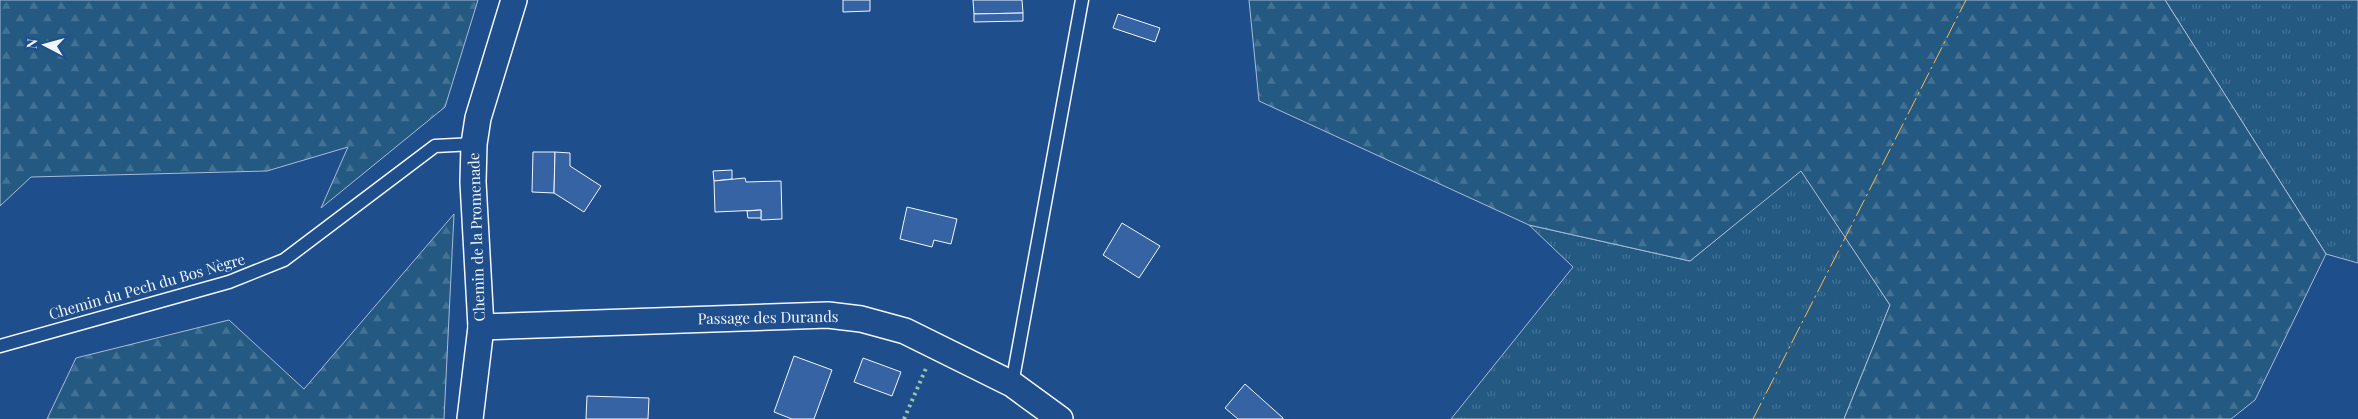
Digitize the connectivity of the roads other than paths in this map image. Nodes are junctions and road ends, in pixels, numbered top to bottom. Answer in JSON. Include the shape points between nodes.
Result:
{"nodes":[{"id":1,"x":514,"y":0,"type":"edge"},
{"id":2,"x":1082,"y":0,"type":"edge"},
{"id":3,"x":474,"y":144,"type":"junction"},
{"id":4,"x":481,"y":327,"type":"junction"},
{"id":5,"x":0,"y":346,"type":"edge"},
{"id":6,"x":1012,"y":384,"type":"junction"},
{"id":7,"x":470,"y":419,"type":"edge"},
{"id":8,"x":1060,"y":419,"type":"edge"}],
"edges":[{"from":1,"to":3,"type":"street","name":"Chemin de la Promenade","via":[[478,118]]},
{"from":2,"to":6,"type":"lane"},
{"from":3,"to":4,"type":"street","name":"Chemin de la Promenade"},
{"from":3,"to":5,"type":"lane","name":"Chemin du Pech du Bos Nègre","via":[[435,146],[284,260],[229,282]]},
{"from":4,"to":6,"type":"street","name":"Passage des Durands","via":[[828,315],[862,319],[905,331]]},
{"from":4,"to":7,"type":"street","name":"Chemin de la Promenade"},
{"from":6,"to":8,"type":"street","name":"Passage des Durands"}]}
